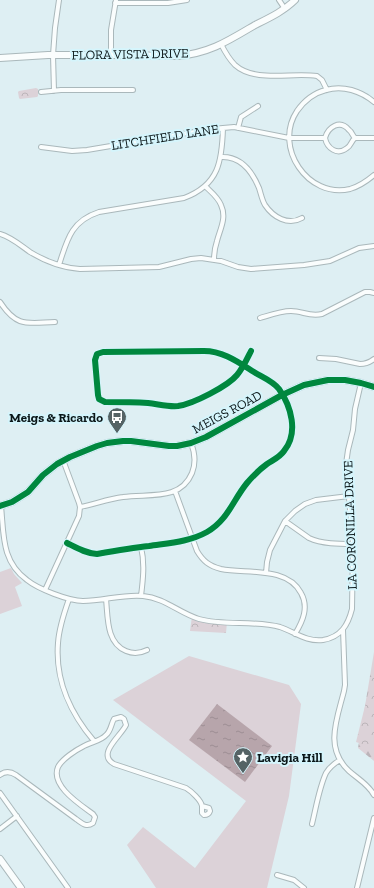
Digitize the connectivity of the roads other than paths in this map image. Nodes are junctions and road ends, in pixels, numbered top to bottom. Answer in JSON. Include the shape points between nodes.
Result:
{"nodes":[{"id":1,"x":54,"y":0,"type":"edge"},
{"id":2,"x":59,"y":0,"type":"edge"},
{"id":3,"x":187,"y":0,"type":"edge"},
{"id":4,"x":279,"y":0,"type":"edge"},
{"id":5,"x":295,"y":0,"type":"edge"},
{"id":6,"x":180,"y":1,"type":"edge"},
{"id":7,"x":116,"y":2,"type":"edge"},
{"id":8,"x":285,"y":9,"type":"junction"},
{"id":9,"x":222,"y":44,"type":"junction"},
{"id":10,"x":112,"y":54,"type":"junction"},
{"id":11,"x":53,"y":55,"type":"junction"},
{"id":12,"x":0,"y":58,"type":"edge"},
{"id":13,"x":133,"y":90,"type":"dead end"},
{"id":14,"x":327,"y":90,"type":"junction"},
{"id":15,"x":54,"y":91,"type":"junction"},
{"id":16,"x":41,"y":92,"type":"dead end"},
{"id":17,"x":374,"y":102,"type":"edge"},
{"id":18,"x":258,"y":106,"type":"dead end"},
{"id":19,"x":222,"y":128,"type":"junction"},
{"id":20,"x":238,"y":128,"type":"junction"},
{"id":21,"x":289,"y":138,"type":"junction"},
{"id":22,"x":325,"y":138,"type":"junction"},
{"id":23,"x":355,"y":138,"type":"junction"},
{"id":24,"x":374,"y":138,"type":"edge"},
{"id":25,"x":41,"y":147,"type":"dead end"},
{"id":26,"x":221,"y":157,"type":"junction"},
{"id":27,"x":374,"y":175,"type":"edge"},
{"id":28,"x":205,"y":186,"type":"junction"},
{"id":29,"x":302,"y":218,"type":"dead end"},
{"id":30,"x":0,"y":234,"type":"edge"},
{"id":31,"x":374,"y":246,"type":"edge"},
{"id":32,"x":214,"y":260,"type":"junction"},
{"id":33,"x":59,"y":265,"type":"junction"},
{"id":34,"x":374,"y":293,"type":"edge"},
{"id":35,"x":0,"y":302,"type":"edge"},
{"id":36,"x":260,"y":318,"type":"dead end"},
{"id":37,"x":55,"y":322,"type":"dead end"},
{"id":38,"x":251,"y":351,"type":"dead end"},
{"id":39,"x":319,"y":358,"type":"dead end"},
{"id":40,"x":374,"y":359,"type":"edge"},
{"id":41,"x":243,"y":366,"type":"junction"},
{"id":42,"x":361,"y":383,"type":"junction"},
{"id":43,"x":374,"y":387,"type":"edge"},
{"id":44,"x":282,"y":395,"type":"junction"},
{"id":45,"x":191,"y":443,"type":"junction"},
{"id":46,"x":63,"y":460,"type":"junction"},
{"id":47,"x":175,"y":491,"type":"junction"},
{"id":48,"x":349,"y":496,"type":"junction"},
{"id":49,"x":0,"y":506,"type":"edge"},
{"id":50,"x":80,"y":507,"type":"junction"},
{"id":51,"x":285,"y":521,"type":"junction"},
{"id":52,"x":192,"y":538,"type":"junction"},
{"id":53,"x":67,"y":543,"type":"junction"},
{"id":54,"x":353,"y":544,"type":"junction"},
{"id":55,"x":141,"y":547,"type":"junction"},
{"id":56,"x":266,"y":573,"type":"junction"},
{"id":57,"x":46,"y":590,"type":"junction"},
{"id":58,"x":141,"y":596,"type":"junction"},
{"id":59,"x":69,"y":599,"type":"junction"},
{"id":60,"x":106,"y":599,"type":"junction"},
{"id":61,"x":343,"y":630,"type":"junction"},
{"id":62,"x":295,"y":634,"type":"junction"},
{"id":63,"x":147,"y":650,"type":"dead end"},
{"id":64,"x":94,"y":741,"type":"junction"},
{"id":65,"x":340,"y":760,"type":"junction"},
{"id":66,"x":0,"y":775,"type":"edge"},
{"id":67,"x":0,"y":793,"type":"edge"},
{"id":68,"x":374,"y":795,"type":"edge"},
{"id":69,"x":202,"y":806,"type":"dead end"},
{"id":70,"x":17,"y":816,"type":"junction"},
{"id":71,"x":374,"y":818,"type":"edge"},
{"id":72,"x":312,"y":824,"type":"dead end"},
{"id":73,"x":0,"y":828,"type":"edge"},
{"id":74,"x":0,"y":859,"type":"edge"},
{"id":75,"x":277,"y":875,"type":"dead end"},
{"id":76,"x":20,"y":887,"type":"edge"},
{"id":77,"x":68,"y":888,"type":"edge"},
{"id":78,"x":304,"y":888,"type":"edge"},
{"id":79,"x":357,"y":888,"type":"edge"}],
"edges":[{"from":1,"to":2,"type":"street"},
{"from":2,"to":11,"type":"street"},
{"from":3,"to":6,"type":"street"},
{"from":4,"to":8,"type":"street"},
{"from":5,"to":8,"type":"main road","name":"FLORA VISTA DRIVE"},
{"from":6,"to":7,"type":"street"},
{"from":7,"to":10,"type":"street","via":[[111,30]]},
{"from":8,"to":9,"type":"main road","name":"FLORA VISTA DRIVE"},
{"from":9,"to":10,"type":"main road","name":"FLORA VISTA DRIVE","via":[[199,53],[178,56]]},
{"from":9,"to":14,"type":"street","via":[[226,54],[248,73],[259,76],[317,76],[321,78]]},
{"from":10,"to":11,"type":"main road","name":"FLORA VISTA DRIVE"},
{"from":11,"to":12,"type":"main road","name":"FLORA VISTA DRIVE"},
{"from":11,"to":15,"type":"street"},
{"from":13,"to":15,"type":"street"},
{"from":14,"to":17,"type":"street","via":[[351,90]]},
{"from":14,"to":21,"type":"street","via":[[314,95],[300,107],[292,121]]},
{"from":15,"to":16,"type":"street"},
{"from":18,"to":20,"type":"street","via":[[241,117]]},
{"from":19,"to":20,"type":"street","name":"LITCHFIELD LANE"},
{"from":19,"to":25,"type":"street","name":"LITCHFIELD LANE","via":[[87,150]]},
{"from":19,"to":26,"type":"street"},
{"from":20,"to":21,"type":"street","name":"LITCHFIELD LANE"},
{"from":21,"to":22,"type":"street","name":"LITCHFIELD LANE"},
{"from":21,"to":27,"type":"street","via":[[292,156],[299,168],[322,186],[338,190],[350,189],[361,185]]},
{"from":22,"to":23,"type":"street","via":[[330,128],[335,125],[344,125]]},
{"from":22,"to":23,"type":"street","via":[[329,148],[334,151],[347,149]]},
{"from":23,"to":24,"type":"street"},
{"from":26,"to":28,"type":"street","via":[[215,173]]},
{"from":26,"to":29,"type":"street","via":[[237,160],[245,166],[255,180],[265,205],[275,216],[292,222]]},
{"from":28,"to":32,"type":"street","via":[[219,200],[224,215]]},
{"from":28,"to":33,"type":"street","via":[[184,198],[99,212],[86,218],[76,225],[69,236]]},
{"from":30,"to":33,"type":"street","via":[[38,257]]},
{"from":31,"to":32,"type":"street","via":[[359,248],[330,261],[304,265],[252,269]]},
{"from":32,"to":33,"type":"street","via":[[197,258],[152,267],[80,269]]},
{"from":34,"to":36,"type":"street","via":[[366,292],[322,314],[309,315],[285,311]]},
{"from":35,"to":37,"type":"street","via":[[9,314],[20,322]]},
{"from":38,"to":41,"type":"street"},
{"from":39,"to":40,"type":"street","via":[[360,364]]},
{"from":41,"to":41,"type":"street","via":[[222,354],[210,351],[103,352],[95,358],[99,399],[105,402],[139,402],[171,406],[191,403],[227,384]]},
{"from":41,"to":44,"type":"street","via":[[269,381]]},
{"from":42,"to":43,"type":"main road","name":"MEIGS ROAD"},
{"from":42,"to":44,"type":"main road","name":"MEIGS ROAD","via":[[346,380],[321,381]]},
{"from":42,"to":48,"type":"street","name":"LA CORONILLA DRIVE","via":[[346,457]]},
{"from":44,"to":45,"type":"main road","name":"MEIGS ROAD"},
{"from":44,"to":52,"type":"street","via":[[289,409],[292,426],[288,446],[254,476],[218,524]]},
{"from":45,"to":46,"type":"main road","name":"MEIGS ROAD","via":[[169,446],[115,441]]},
{"from":45,"to":47,"type":"street","via":[[194,456],[193,471],[187,482]]},
{"from":46,"to":49,"type":"main road","name":"MEIGS ROAD","via":[[51,468],[28,492]]},
{"from":46,"to":50,"type":"street"},
{"from":47,"to":50,"type":"street","via":[[159,495],[112,498]]},
{"from":47,"to":52,"type":"street"},
{"from":48,"to":51,"type":"street","via":[[310,502],[300,507]]},
{"from":48,"to":54,"type":"street","name":"LA CORONILLA DRIVE"},
{"from":49,"to":57,"type":"street","via":[[5,549],[12,564],[26,580]]},
{"from":50,"to":53,"type":"street","via":[[79,516]]},
{"from":51,"to":54,"type":"street","via":[[314,540]]},
{"from":51,"to":56,"type":"street","via":[[268,555]]},
{"from":52,"to":55,"type":"street","via":[[182,542]]},
{"from":52,"to":56,"type":"street","via":[[202,559],[215,568]]},
{"from":53,"to":55,"type":"street","via":[[92,554]]},
{"from":53,"to":57,"type":"street"},
{"from":54,"to":61,"type":"street","name":"LA CORONILLA DRIVE","via":[[352,609]]},
{"from":55,"to":58,"type":"street"},
{"from":56,"to":62,"type":"street","via":[[291,580],[302,594],[305,612]]},
{"from":57,"to":59,"type":"street"},
{"from":58,"to":60,"type":"street"},
{"from":58,"to":62,"type":"street","via":[[163,601],[199,619],[270,625]]},
{"from":59,"to":60,"type":"street"},
{"from":59,"to":64,"type":"street","via":[[58,642],[59,670],[70,705],[78,721]]},
{"from":60,"to":63,"type":"street","via":[[114,642],[127,652]]},
{"from":61,"to":62,"type":"street","via":[[322,640],[307,639]]},
{"from":61,"to":65,"type":"street","name":"LA CORONILLA DRIVE","via":[[345,685],[334,738]]},
{"from":64,"to":66,"type":"street","via":[[61,763],[57,769],[58,780],[65,792],[95,817],[88,826],[12,773],[5,772]]},
{"from":64,"to":69,"type":"street","via":[[106,736],[114,719],[123,718],[126,725],[108,750],[110,762],[186,788]]},
{"from":65,"to":68,"type":"street","name":"LA CORONILLA DRIVE"},
{"from":65,"to":72,"type":"street","via":[[327,773]]},
{"from":67,"to":70,"type":"street"},
{"from":70,"to":73,"type":"street"},
{"from":70,"to":77,"type":"street"},
{"from":71,"to":79,"type":"street"},
{"from":74,"to":76,"type":"main road"},
{"from":75,"to":78,"type":"street","via":[[294,880]]}]}
